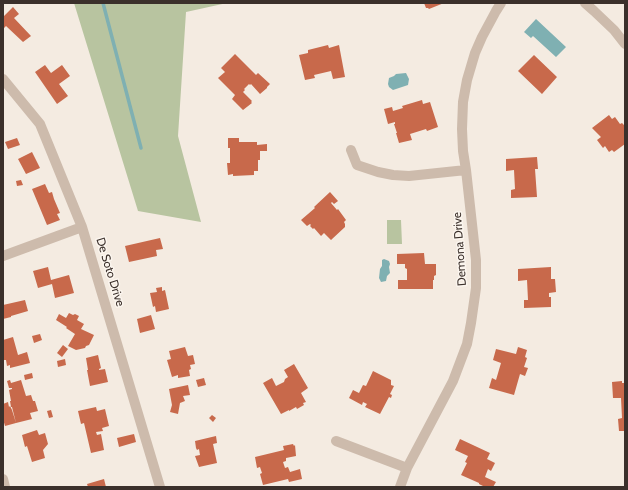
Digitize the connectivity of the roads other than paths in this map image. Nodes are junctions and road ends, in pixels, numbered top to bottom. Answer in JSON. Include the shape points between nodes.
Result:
{"nodes":[{"id":1,"x":502,"y":3,"type":"edge"},
{"id":2,"x":585,"y":3,"type":"edge"},
{"id":3,"x":625,"y":44,"type":"edge"},
{"id":4,"x":3,"y":79,"type":"edge"},
{"id":5,"x":351,"y":150,"type":"dead end"},
{"id":6,"x":466,"y":170,"type":"junction"},
{"id":7,"x":82,"y":227,"type":"junction"},
{"id":8,"x":3,"y":256,"type":"edge"},
{"id":9,"x":336,"y":441,"type":"dead end"},
{"id":10,"x":407,"y":468,"type":"junction"},
{"id":11,"x":3,"y":479,"type":"edge"},
{"id":12,"x":5,"y":487,"type":"edge"},
{"id":13,"x":160,"y":487,"type":"edge"},
{"id":14,"x":400,"y":487,"type":"edge"}],
"edges":[{"from":1,"to":6,"type":"street","name":"Demona Drive","via":[[482,37],[467,80],[462,129]]},
{"from":2,"to":3,"type":"street"},
{"from":4,"to":7,"type":"street","name":"De Soto Drive","via":[[40,124]]},
{"from":5,"to":6,"type":"street","via":[[357,166],[393,175],[409,176]]},
{"from":6,"to":10,"type":"street","name":"Demona Drive","via":[[476,260],[476,288],[471,323],[459,367]]},
{"from":7,"to":8,"type":"street"},
{"from":7,"to":13,"type":"street","name":"De Soto Drive"},
{"from":9,"to":10,"type":"street"},
{"from":10,"to":14,"type":"street","name":"Demona Drive"},
{"from":11,"to":12,"type":"street"}]}
